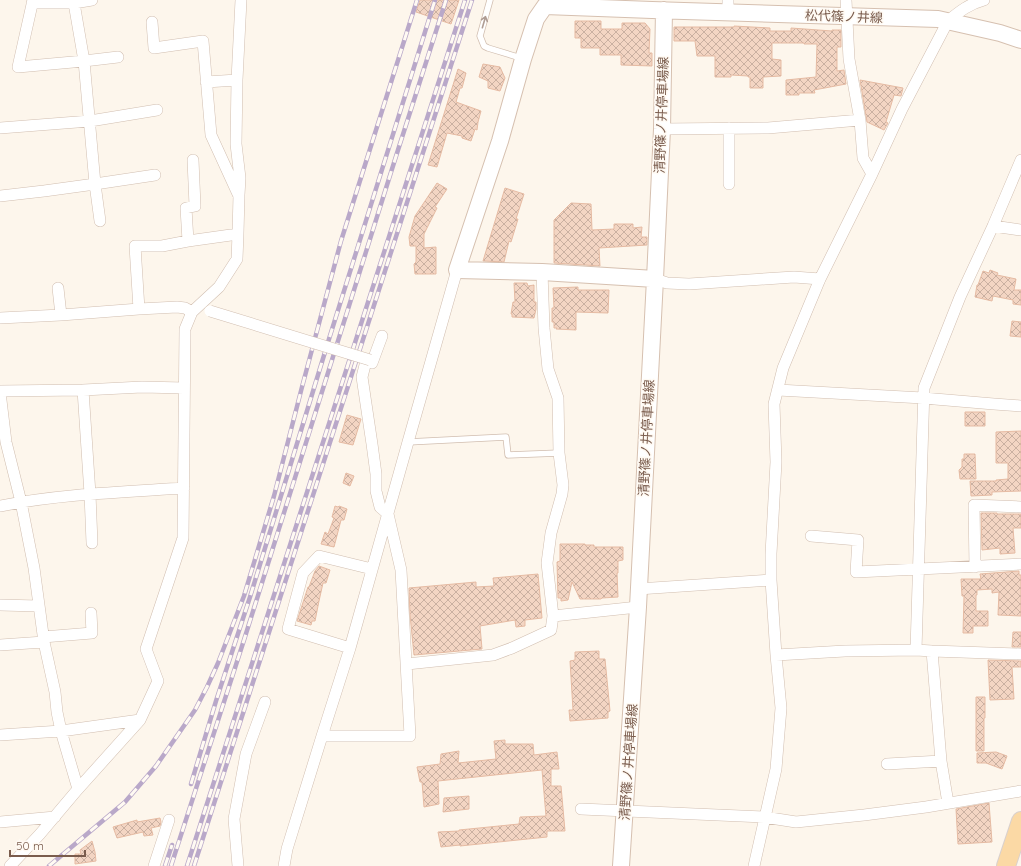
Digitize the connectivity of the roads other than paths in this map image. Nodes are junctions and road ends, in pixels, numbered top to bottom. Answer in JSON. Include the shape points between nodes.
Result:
{"nodes":[{"id":1,"x":92,"y":0,"type":"edge"},
{"id":2,"x":240,"y":0,"type":"edge"},
{"id":3,"x":490,"y":0,"type":"edge"},
{"id":4,"x":846,"y":0,"type":"edge"},
{"id":5,"x":984,"y":0,"type":"edge"},
{"id":6,"x":32,"y":2,"type":"edge"},
{"id":7,"x":970,"y":2,"type":"edge"},
{"id":8,"x":74,"y":3,"type":"junction"},
{"id":9,"x":728,"y":6,"type":"edge"},
{"id":10,"x":656,"y":7,"type":"edge"},
{"id":11,"x":847,"y":16,"type":"junction"},
{"id":12,"x":948,"y":21,"type":"junction"},
{"id":13,"x":152,"y":22,"type":"dead end"},
{"id":14,"x":1021,"y":40,"type":"edge"},
{"id":15,"x":118,"y":57,"type":"dead end"},
{"id":16,"x":523,"y":58,"type":"junction"},
{"id":17,"x":84,"y":61,"type":"junction"},
{"id":18,"x":237,"y":80,"type":"junction"},
{"id":19,"x":206,"y":82,"type":"junction"},
{"id":20,"x":157,"y":110,"type":"dead end"},
{"id":21,"x":860,"y":120,"type":"junction"},
{"id":22,"x":90,"y":121,"type":"junction"},
{"id":23,"x":0,"y":128,"type":"edge"},
{"id":24,"x":729,"y":128,"type":"junction"},
{"id":25,"x":662,"y":129,"type":"junction"},
{"id":26,"x":193,"y":160,"type":"dead end"},
{"id":27,"x":1021,"y":160,"type":"edge"},
{"id":28,"x":872,"y":174,"type":"junction"},
{"id":29,"x":155,"y":175,"type":"dead end"},
{"id":30,"x":95,"y":184,"type":"junction"},
{"id":31,"x":729,"y":184,"type":"dead end"},
{"id":32,"x":0,"y":196,"type":"edge"},
{"id":33,"x":239,"y":196,"type":"junction"},
{"id":34,"x":100,"y":221,"type":"dead end"},
{"id":35,"x":993,"y":226,"type":"junction"},
{"id":36,"x":1021,"y":230,"type":"edge"},
{"id":37,"x":238,"y":234,"type":"junction"},
{"id":38,"x":188,"y":241,"type":"junction"},
{"id":39,"x":457,"y":270,"type":"junction"},
{"id":40,"x":542,"y":272,"type":"junction"},
{"id":41,"x":655,"y":279,"type":"junction"},
{"id":42,"x":820,"y":279,"type":"junction"},
{"id":43,"x":58,"y":288,"type":"dead end"},
{"id":44,"x":139,"y":309,"type":"junction"},
{"id":45,"x":210,"y":311,"type":"dead end"},
{"id":46,"x":192,"y":312,"type":"junction"},
{"id":47,"x":61,"y":316,"type":"junction"},
{"id":48,"x":0,"y":318,"type":"edge"},
{"id":49,"x":259,"y":319,"type":"dead end"},
{"id":50,"x":382,"y":336,"type":"dead end"},
{"id":51,"x":322,"y":339,"type":"dead end"},
{"id":52,"x":370,"y":360,"type":"dead end"},
{"id":53,"x":184,"y":388,"type":"junction"},
{"id":54,"x":83,"y":390,"type":"junction"},
{"id":55,"x":778,"y":390,"type":"junction"},
{"id":56,"x":0,"y":391,"type":"edge"},
{"id":57,"x":924,"y":398,"type":"junction"},
{"id":58,"x":1021,"y":406,"type":"edge"},
{"id":59,"x":408,"y":442,"type":"junction"},
{"id":60,"x":559,"y":453,"type":"junction"},
{"id":61,"x":184,"y":488,"type":"junction"},
{"id":62,"x":90,"y":494,"type":"junction"},
{"id":63,"x":21,"y":502,"type":"junction"},
{"id":64,"x":0,"y":506,"type":"edge"},
{"id":65,"x":1021,"y":507,"type":"edge"},
{"id":66,"x":388,"y":514,"type":"junction"},
{"id":67,"x":811,"y":536,"type":"dead end"},
{"id":68,"x":92,"y":543,"type":"dead end"},
{"id":69,"x":1021,"y":564,"type":"edge"},
{"id":70,"x":975,"y":567,"type":"junction"},
{"id":71,"x":372,"y":569,"type":"junction"},
{"id":72,"x":919,"y":569,"type":"junction"},
{"id":73,"x":771,"y":580,"type":"junction"},
{"id":74,"x":638,"y":589,"type":"junction"},
{"id":75,"x":0,"y":605,"type":"edge"},
{"id":76,"x":38,"y":606,"type":"junction"},
{"id":77,"x":638,"y":607,"type":"junction"},
{"id":78,"x":91,"y":613,"type":"dead end"},
{"id":79,"x":553,"y":616,"type":"junction"},
{"id":80,"x":43,"y":640,"type":"junction"},
{"id":81,"x":0,"y":645,"type":"edge"},
{"id":82,"x":350,"y":648,"type":"junction"},
{"id":83,"x":916,"y":650,"type":"junction"},
{"id":84,"x":932,"y":651,"type":"junction"},
{"id":85,"x":1021,"y":654,"type":"edge"},
{"id":86,"x":776,"y":655,"type":"junction"},
{"id":87,"x":407,"y":664,"type":"junction"},
{"id":88,"x":265,"y":702,"type":"dead end"},
{"id":89,"x":140,"y":720,"type":"junction"},
{"id":90,"x":61,"y":731,"type":"junction"},
{"id":91,"x":0,"y":735,"type":"edge"},
{"id":92,"x":322,"y":736,"type":"junction"},
{"id":93,"x":941,"y":761,"type":"junction"},
{"id":94,"x":887,"y":764,"type":"dead end"},
{"id":95,"x":78,"y":789,"type":"junction"},
{"id":96,"x":1021,"y":791,"type":"edge"},
{"id":97,"x":948,"y":803,"type":"junction"},
{"id":98,"x":581,"y":809,"type":"dead end"},
{"id":99,"x":625,"y":810,"type":"junction"},
{"id":100,"x":55,"y":816,"type":"junction"},
{"id":101,"x":764,"y":817,"type":"junction"},
{"id":102,"x":169,"y":820,"type":"dead end"},
{"id":103,"x":1021,"y":821,"type":"edge"},
{"id":104,"x":0,"y":822,"type":"edge"},
{"id":105,"x":10,"y":866,"type":"edge"},
{"id":106,"x":154,"y":866,"type":"edge"},
{"id":107,"x":238,"y":866,"type":"edge"},
{"id":108,"x":284,"y":866,"type":"edge"},
{"id":109,"x":621,"y":866,"type":"edge"},
{"id":110,"x":754,"y":866,"type":"edge"},
{"id":111,"x":1006,"y":866,"type":"edge"}],
"edges":[{"from":1,"to":8,"type":"street"},
{"from":2,"to":18,"type":"street"},
{"from":16,"to":3,"type":"lane","one_way":true,"via":[[484,46],[480,36]]},
{"from":4,"to":11,"type":"street"},
{"from":5,"to":7,"type":"street"},
{"from":6,"to":8,"type":"street"},
{"from":6,"to":17,"type":"street","via":[[18,67]]},
{"from":7,"to":12,"type":"street"},
{"from":8,"to":17,"type":"street"},
{"from":9,"to":10,"type":"main road","name":"松代篠ノ井線"},
{"from":9,"to":11,"type":"main road","name":"松代篠ノ井線"},
{"from":10,"to":16,"type":"main road","name":"松代篠ノ井線","via":[[542,3]]},
{"from":10,"to":25,"type":"main road","name":"清野篠ノ井停車場線"},
{"from":11,"to":12,"type":"main road","name":"松代篠ノ井線"},
{"from":11,"to":21,"type":"street","via":[[849,59]]},
{"from":12,"to":14,"type":"main road","name":"松代篠ノ井線"},
{"from":12,"to":28,"type":"street","via":[[902,109]]},
{"from":13,"to":19,"type":"street","via":[[154,48],[203,40]]},
{"from":15,"to":17,"type":"street"},
{"from":16,"to":39,"type":"main road","via":[[500,141]]},
{"from":17,"to":22,"type":"street"},
{"from":18,"to":19,"type":"street"},
{"from":18,"to":33,"type":"street","via":[[236,144],[240,178]]},
{"from":19,"to":33,"type":"street","via":[[211,135]]},
{"from":20,"to":22,"type":"street"},
{"from":21,"to":24,"type":"street","via":[[768,128]]},
{"from":21,"to":28,"type":"street","via":[[863,158]]},
{"from":22,"to":23,"type":"street"},
{"from":22,"to":30,"type":"street"},
{"from":24,"to":25,"type":"street"},
{"from":24,"to":31,"type":"street"},
{"from":25,"to":41,"type":"main road","name":"清野篠ノ井停車場線"},
{"from":26,"to":38,"type":"street","via":[[195,206],[186,208]]},
{"from":27,"to":35,"type":"street"},
{"from":28,"to":42,"type":"street"},
{"from":29,"to":30,"type":"street"},
{"from":30,"to":32,"type":"street"},
{"from":30,"to":34,"type":"street"},
{"from":33,"to":37,"type":"street"},
{"from":35,"to":36,"type":"street"},
{"from":35,"to":57,"type":"street","via":[[960,297],[924,388]]},
{"from":37,"to":38,"type":"street"},
{"from":37,"to":46,"type":"street","via":[[237,259],[219,287]]},
{"from":38,"to":44,"type":"street","via":[[162,246],[135,246]]},
{"from":39,"to":40,"type":"main road"},
{"from":39,"to":59,"type":"street"},
{"from":40,"to":41,"type":"main road"},
{"from":40,"to":60,"type":"street","via":[[548,369],[558,398]]},
{"from":41,"to":42,"type":"street","via":[[667,283],[689,284],[794,277]]},
{"from":41,"to":74,"type":"main road","name":"清野篠ノ井停車場線"},
{"from":42,"to":55,"type":"street","via":[[784,368]]},
{"from":43,"to":47,"type":"street"},
{"from":44,"to":46,"type":"street","via":[[177,307]]},
{"from":44,"to":47,"type":"street"},
{"from":45,"to":52,"type":"street","bridge":true},
{"from":46,"to":53,"type":"street","via":[[185,329]]},
{"from":47,"to":48,"type":"street"},
{"from":49,"to":51,"type":"street"},
{"from":50,"to":66,"type":"street","via":[[372,363],[366,361],[362,377],[376,474],[376,491],[380,507]]},
{"from":53,"to":54,"type":"street"},
{"from":53,"to":61,"type":"street"},
{"from":54,"to":56,"type":"street"},
{"from":54,"to":62,"type":"street"},
{"from":55,"to":57,"type":"street"},
{"from":55,"to":73,"type":"street","via":[[774,404],[776,462]]},
{"from":56,"to":63,"type":"street","via":[[6,442]]},
{"from":57,"to":58,"type":"street"},
{"from":57,"to":72,"type":"street"},
{"from":59,"to":60,"type":"lane","via":[[506,437],[508,455]]},
{"from":59,"to":66,"type":"street"},
{"from":60,"to":79,"type":"street","via":[[563,485],[551,533],[547,563]]},
{"from":61,"to":62,"type":"street"},
{"from":61,"to":89,"type":"street","via":[[183,538],[146,649],[158,681]]},
{"from":62,"to":63,"type":"street"},
{"from":62,"to":68,"type":"street"},
{"from":63,"to":64,"type":"street"},
{"from":63,"to":76,"type":"street","via":[[34,568]]},
{"from":65,"to":70,"type":"street","via":[[974,505]]},
{"from":66,"to":71,"type":"street"},
{"from":66,"to":87,"type":"street","via":[[401,570]]},
{"from":67,"to":72,"type":"street","via":[[858,540],[856,572]]},
{"from":69,"to":70,"type":"street"},
{"from":70,"to":72,"type":"street"},
{"from":71,"to":82,"type":"street"},
{"from":71,"to":82,"type":"street","via":[[319,556],[304,573],[288,630]]},
{"from":72,"to":83,"type":"street"},
{"from":73,"to":74,"type":"street"},
{"from":73,"to":86,"type":"street"},
{"from":74,"to":77,"type":"main road","name":"清野篠ノ井停車場線"},
{"from":75,"to":76,"type":"street"},
{"from":76,"to":80,"type":"street"},
{"from":77,"to":79,"type":"street"},
{"from":77,"to":99,"type":"main road","name":"清野篠ノ井停車場線"},
{"from":78,"to":80,"type":"street","via":[[92,633]]},
{"from":79,"to":87,"type":"street","via":[[551,630],[493,655]]},
{"from":80,"to":81,"type":"street"},
{"from":80,"to":90,"type":"street"},
{"from":82,"to":92,"type":"street"},
{"from":83,"to":84,"type":"street"},
{"from":83,"to":86,"type":"street"},
{"from":84,"to":85,"type":"street"},
{"from":84,"to":93,"type":"street"},
{"from":86,"to":101,"type":"street","via":[[781,708],[776,769]]},
{"from":87,"to":92,"type":"street","via":[[410,736]]},
{"from":88,"to":107,"type":"street","via":[[246,754],[234,819]]},
{"from":89,"to":90,"type":"street"},
{"from":89,"to":95,"type":"street"},
{"from":90,"to":91,"type":"street"},
{"from":90,"to":95,"type":"street"},
{"from":92,"to":108,"type":"street"},
{"from":93,"to":94,"type":"street"},
{"from":93,"to":97,"type":"street"},
{"from":95,"to":100,"type":"street"},
{"from":96,"to":97,"type":"street"},
{"from":97,"to":101,"type":"street","via":[[796,822]]},
{"from":98,"to":99,"type":"street"},
{"from":99,"to":101,"type":"street"},
{"from":99,"to":109,"type":"main road","name":"清野篠ノ井停車場線"},
{"from":100,"to":104,"type":"street"},
{"from":100,"to":105,"type":"street"},
{"from":101,"to":110,"type":"street"},
{"from":102,"to":106,"type":"street"},
{"from":103,"to":111,"type":"main road"}]}
